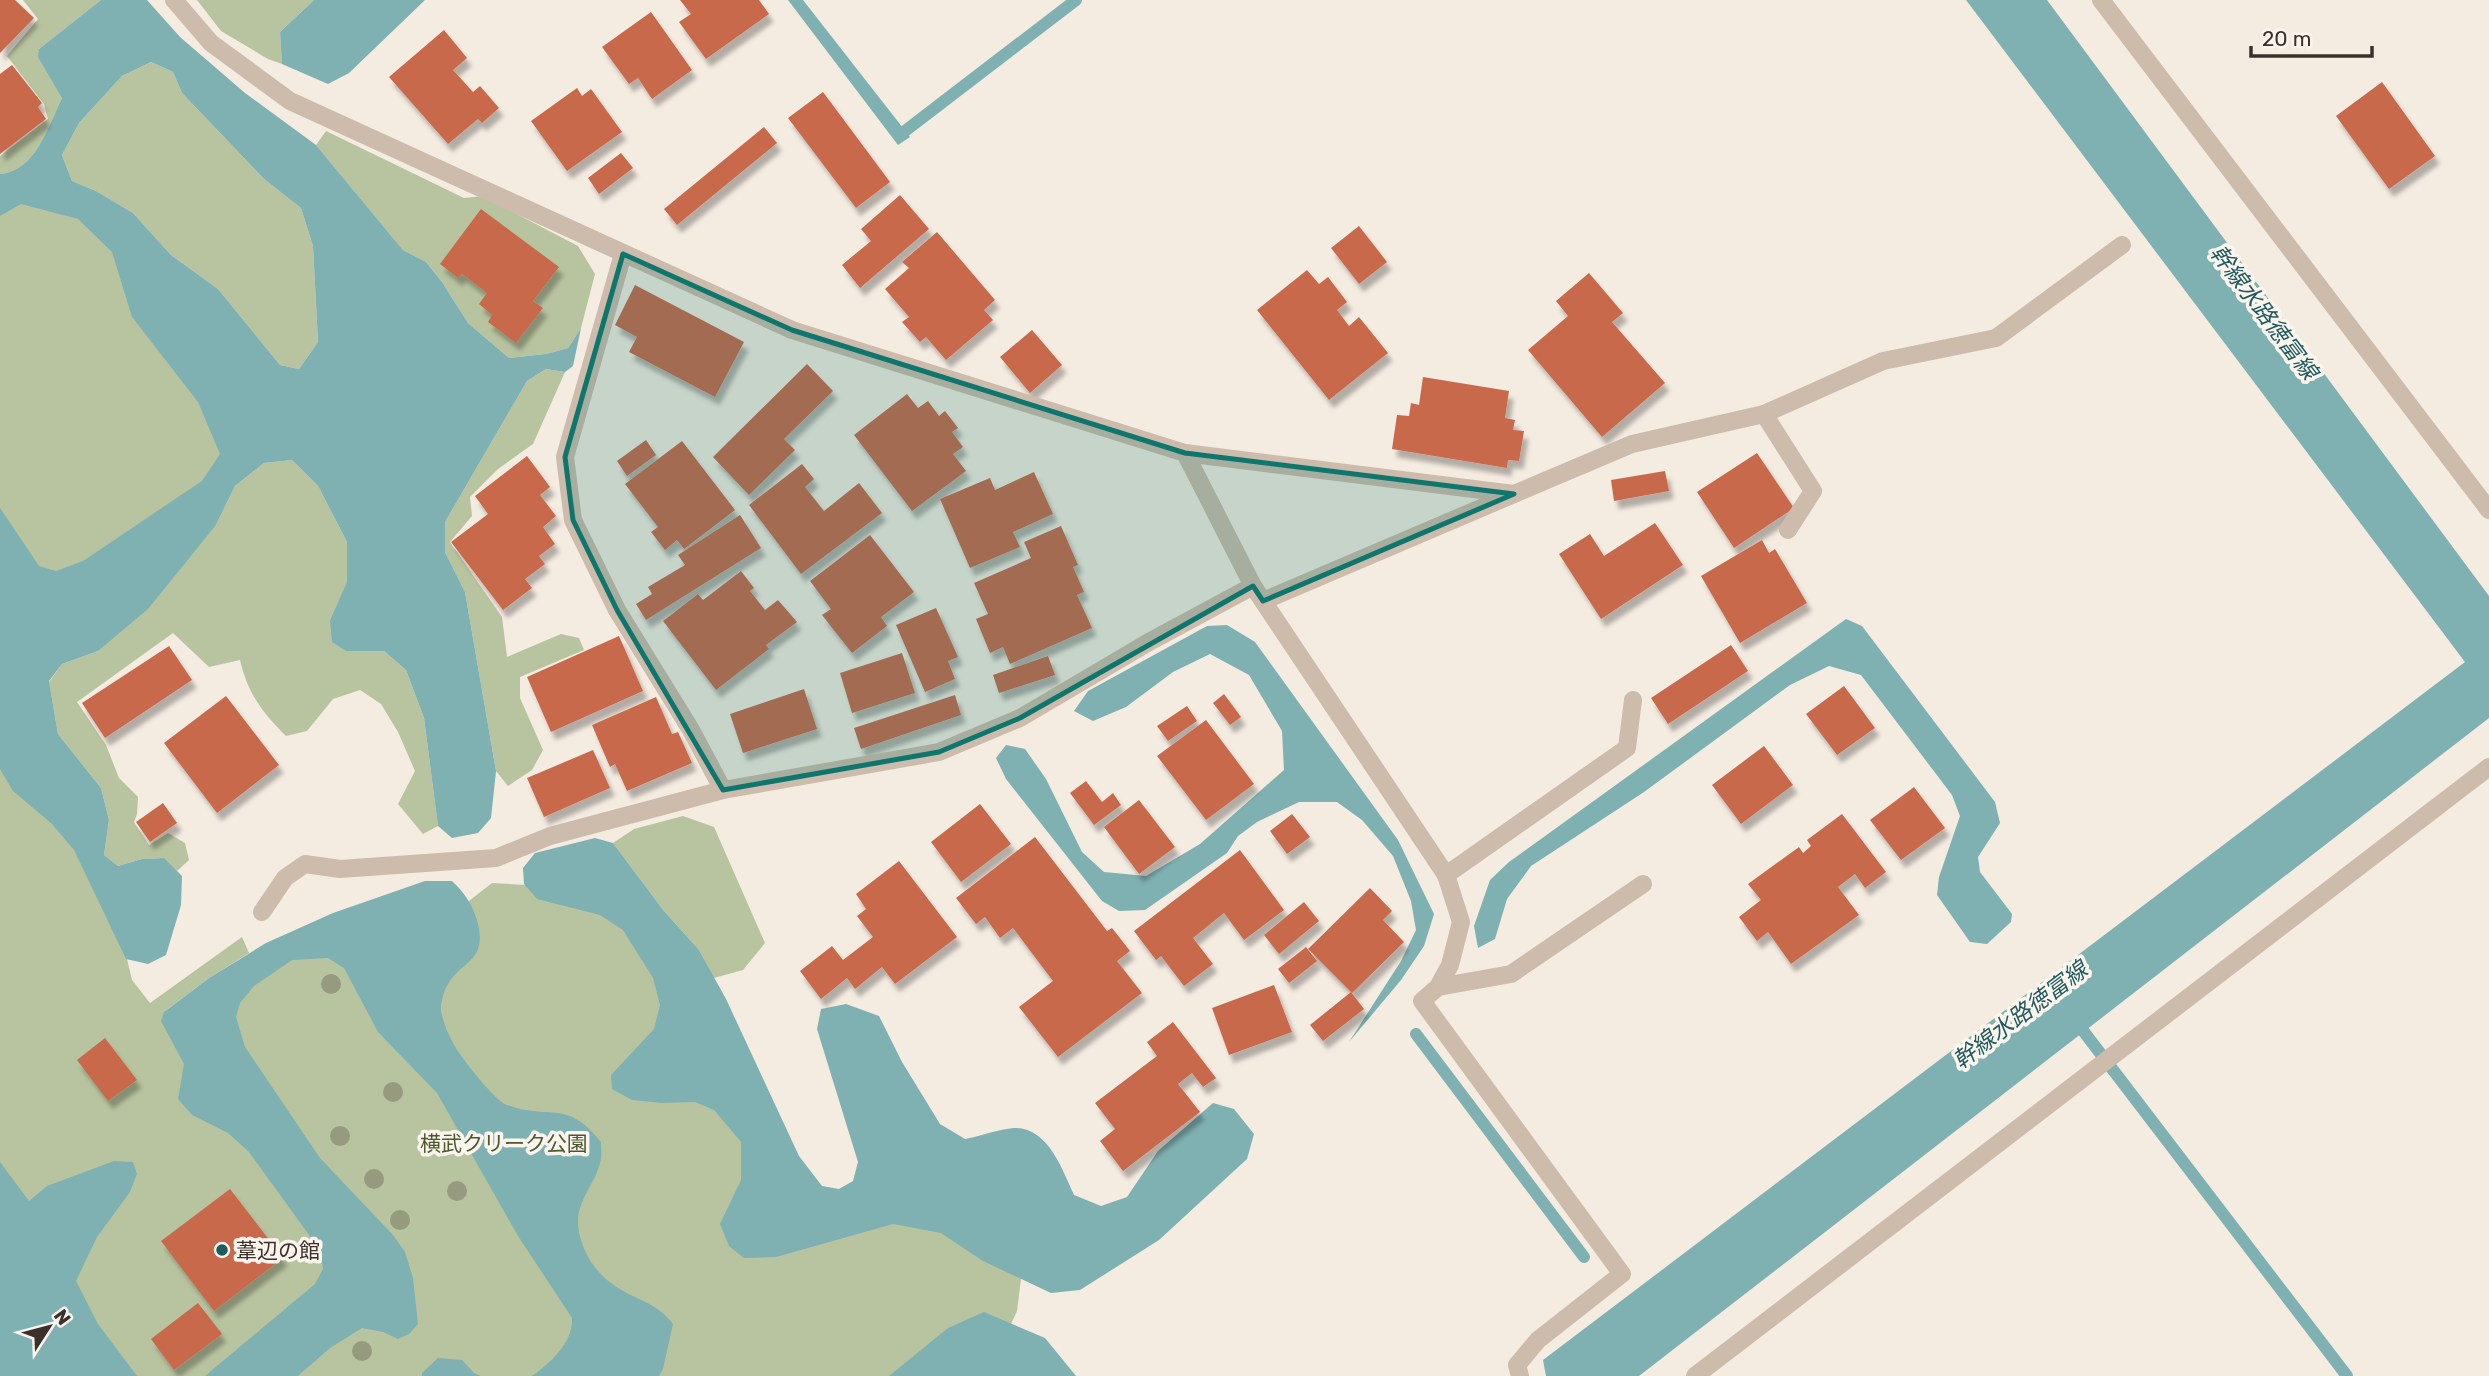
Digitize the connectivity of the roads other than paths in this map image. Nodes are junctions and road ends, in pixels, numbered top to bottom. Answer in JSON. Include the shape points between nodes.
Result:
{"nodes":[{"id":1,"x":174,"y":0,"type":"edge"},
{"id":2,"x":2101,"y":0,"type":"edge"},
{"id":3,"x":2122,"y":245,"type":"dead end"},
{"id":4,"x":623,"y":254,"type":"junction"},
{"id":5,"x":1764,"y":414,"type":"junction"},
{"id":6,"x":1185,"y":453,"type":"junction"},
{"id":7,"x":1514,"y":494,"type":"junction"},
{"id":8,"x":2489,"y":510,"type":"edge"},
{"id":9,"x":1788,"y":530,"type":"dead end"},
{"id":10,"x":1258,"y":593,"type":"junction"},
{"id":11,"x":1633,"y":700,"type":"dead end"},
{"id":12,"x":2489,"y":767,"type":"edge"},
{"id":13,"x":723,"y":790,"type":"junction"},
{"id":14,"x":1447,"y":875,"type":"junction"},
{"id":15,"x":1643,"y":884,"type":"dead end"},
{"id":16,"x":261,"y":912,"type":"dead end"},
{"id":17,"x":1438,"y":987,"type":"junction"},
{"id":18,"x":1520,"y":1376,"type":"edge"},
{"id":19,"x":1695,"y":1376,"type":"edge"}],
"edges":[{"from":1,"to":4,"type":"street","via":[[211,43],[290,101]]},
{"from":2,"to":8,"type":"street"},
{"from":3,"to":5,"type":"street","via":[[1996,338],[1883,361]]},
{"from":4,"to":6,"type":"street","via":[[792,330]]},
{"from":4,"to":13,"type":"street","via":[[565,457],[573,520],[617,610]]},
{"from":5,"to":7,"type":"street","via":[[1632,444]]},
{"from":5,"to":9,"type":"street","via":[[1813,491]]},
{"from":6,"to":7,"type":"street"},
{"from":6,"to":10,"type":"street"},
{"from":7,"to":10,"type":"street"},
{"from":10,"to":13,"type":"street","via":[[1149,642],[1020,718],[939,752]]},
{"from":10,"to":14,"type":"street"},
{"from":11,"to":14,"type":"street","via":[[1627,748]]},
{"from":12,"to":19,"type":"street"},
{"from":13,"to":16,"type":"street","via":[[550,836],[496,858],[340,869],[305,864],[285,878]]},
{"from":14,"to":17,"type":"street","via":[[1461,922],[1450,965]]},
{"from":15,"to":17,"type":"street","via":[[1511,974]]},
{"from":17,"to":18,"type":"street","via":[[1422,1001],[1622,1274],[1538,1340],[1517,1365]]}]}
